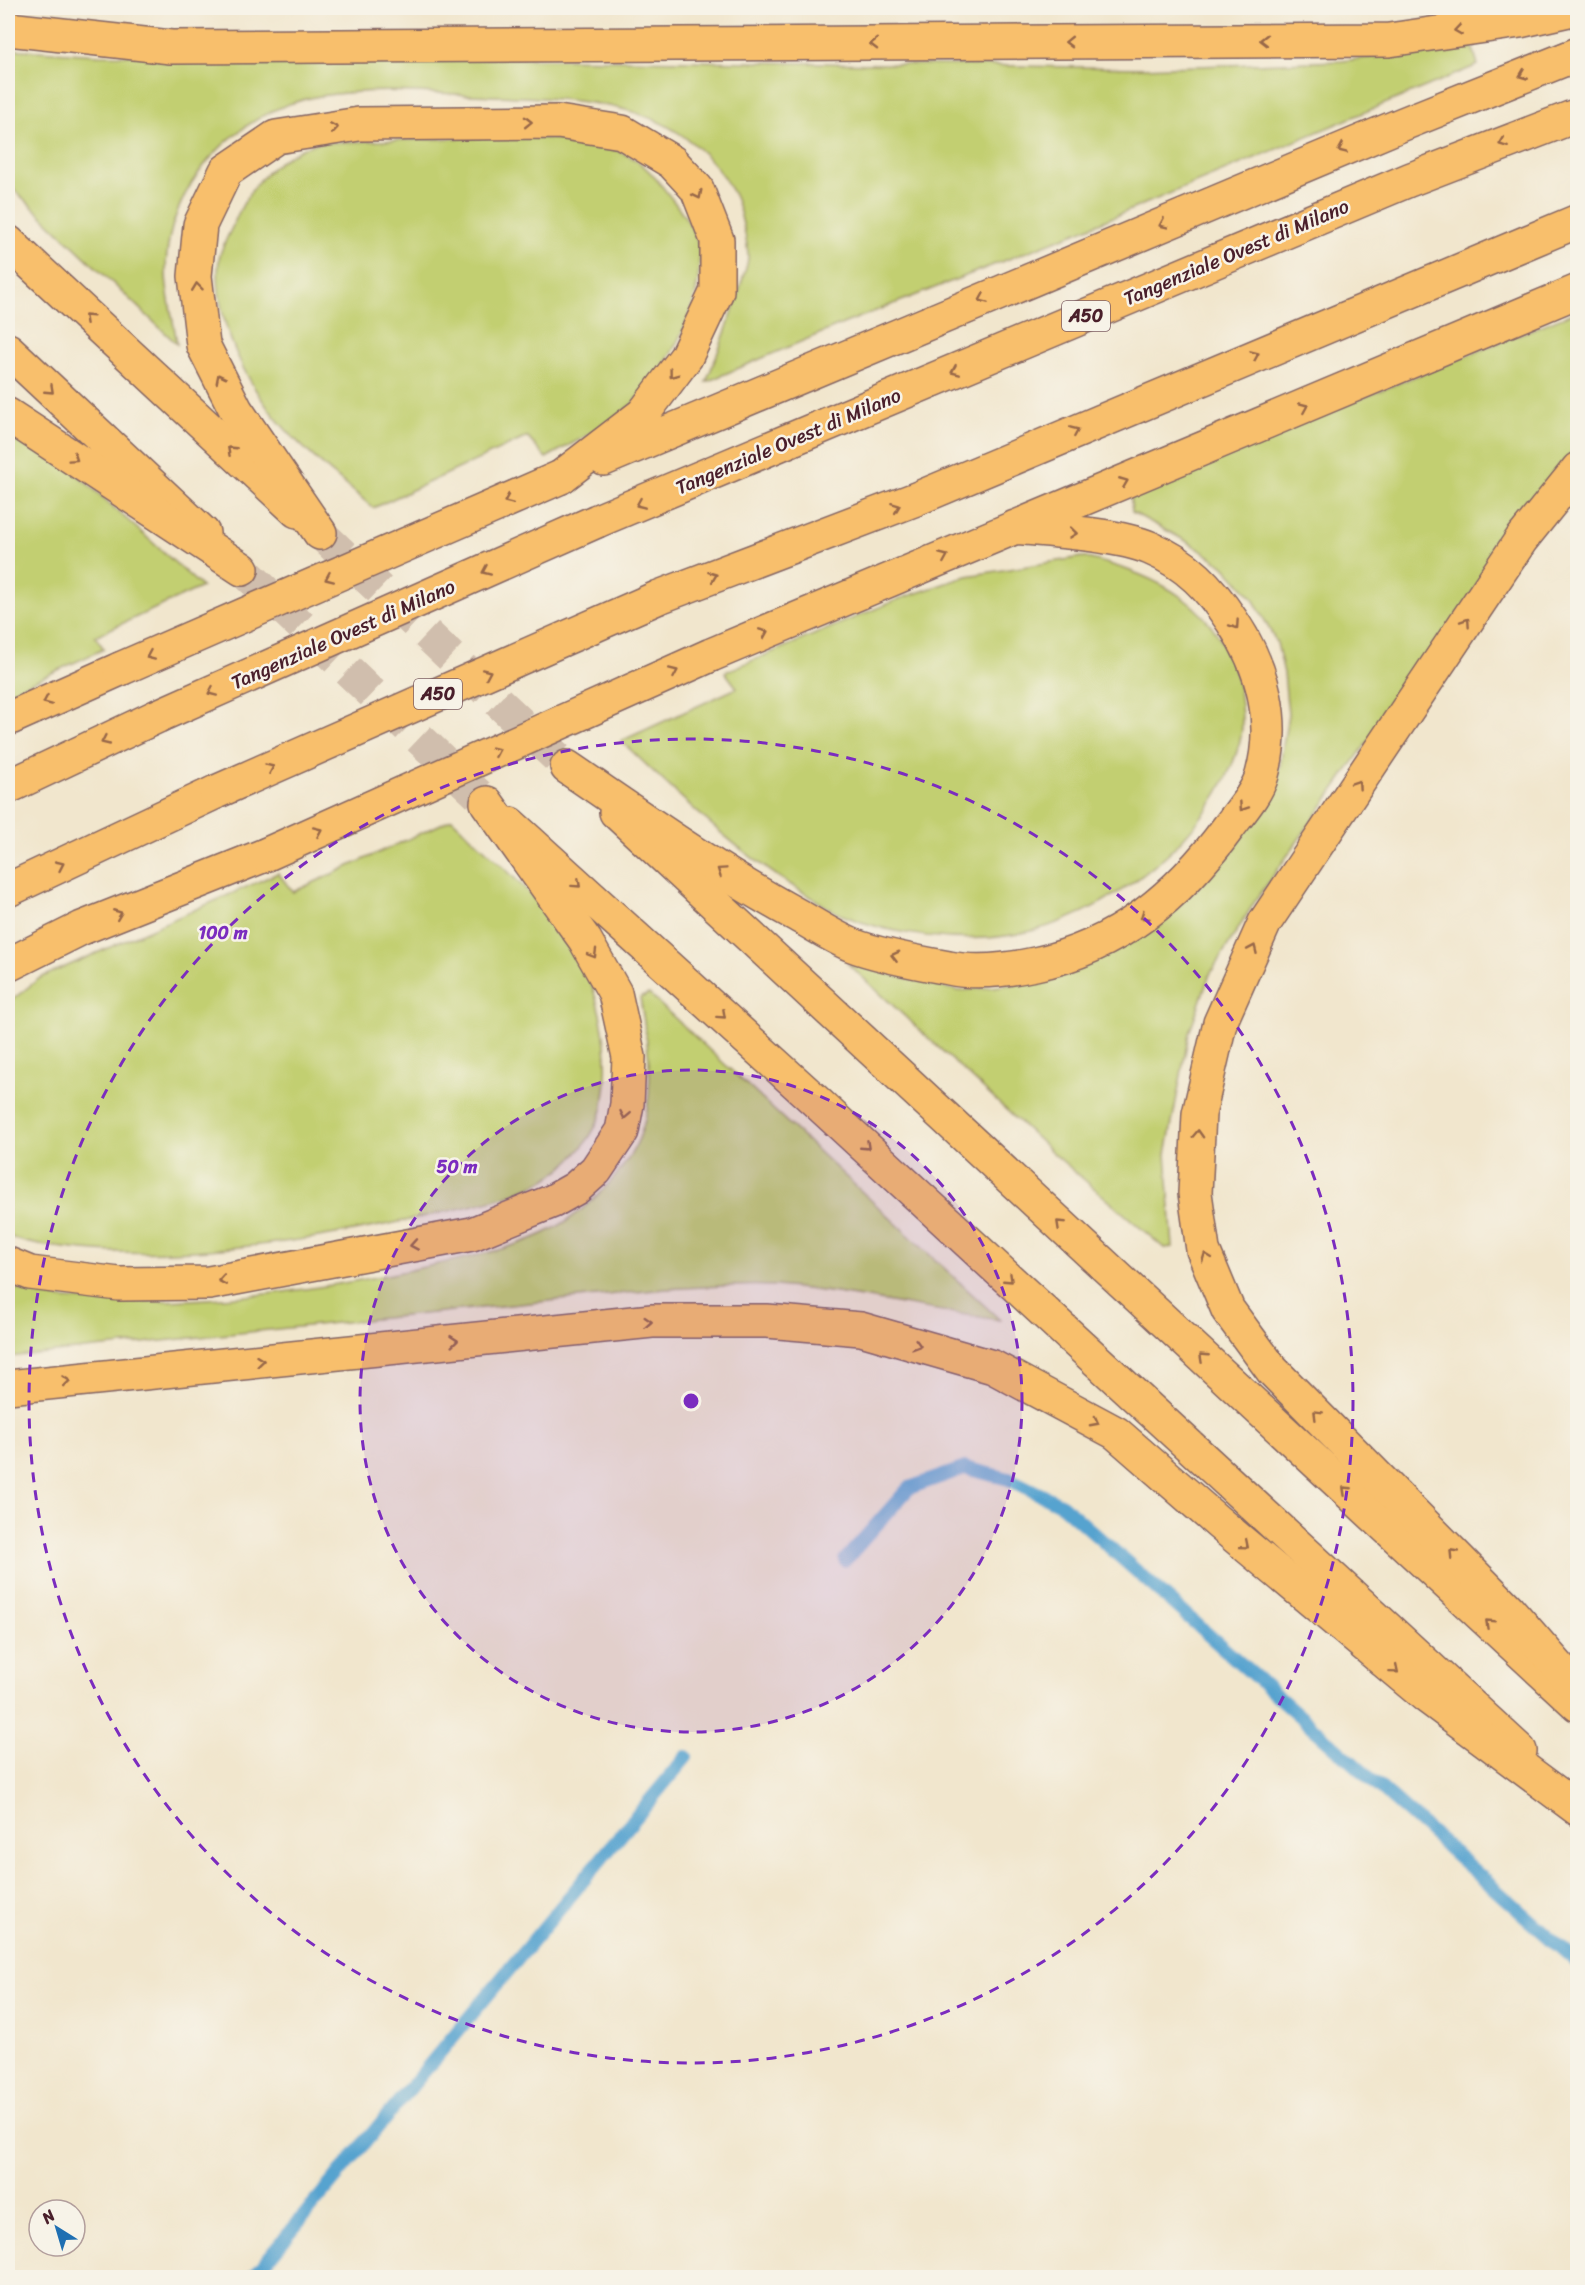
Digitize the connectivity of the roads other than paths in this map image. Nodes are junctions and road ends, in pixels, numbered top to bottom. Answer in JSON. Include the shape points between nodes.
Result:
{"nodes":[{"id":1,"x":1578,"y":8,"type":"edge"},
{"id":2,"x":8,"y":29,"type":"edge"},
{"id":3,"x":1578,"y":54,"type":"edge"},
{"id":4,"x":1578,"y":114,"type":"edge"},
{"id":5,"x":1578,"y":221,"type":"edge"},
{"id":6,"x":8,"y":242,"type":"edge"},
{"id":7,"x":1578,"y":291,"type":"edge"},
{"id":8,"x":8,"y":350,"type":"edge"},
{"id":9,"x":8,"y":415,"type":"edge"},
{"id":10,"x":1578,"y":469,"type":"edge"},
{"id":11,"x":561,"y":477,"type":"junction"},
{"id":12,"x":1015,"y":527,"type":"junction"},
{"id":13,"x":8,"y":718,"type":"edge"},
{"id":14,"x":8,"y":787,"type":"edge"},
{"id":15,"x":8,"y":890,"type":"edge"},
{"id":16,"x":82,"y":928,"type":"junction"},
{"id":17,"x":8,"y":965,"type":"edge"},
{"id":18,"x":8,"y":981,"type":"edge"},
{"id":19,"x":8,"y":1264,"type":"edge"},
{"id":20,"x":8,"y":1387,"type":"edge"},
{"id":21,"x":1578,"y":1689,"type":"edge"},
{"id":22,"x":1578,"y":1705,"type":"edge"},
{"id":23,"x":1578,"y":1804,"type":"edge"},
{"id":24,"x":1578,"y":1809,"type":"edge"}],
"edges":[{"from":1,"to":2,"type":"highway","one_way":true,"via":[[1520,21],[1389,40],[171,47]]},
{"from":3,"to":11,"type":"highway","one_way":true},
{"from":4,"to":14,"type":"highway","name":"Tangenziale Ovest di Milano","number":"A50","one_way":true,"bridge":true,"via":[[1409,180],[597,521]]},
{"from":15,"to":5,"type":"highway","number":"A50","one_way":true,"bridge":true,"via":[[216,792],[659,597],[916,499]]},
{"from":6,"to":11,"type":"highway","via":[[320,533],[236,410],[203,345],[195,276],[200,225],[226,171],[276,137],[359,124],[558,122],[622,132],[672,162],[697,189],[717,240],[717,291],[686,357],[643,414]]},
{"from":12,"to":7,"type":"highway","one_way":true},
{"from":8,"to":9,"type":"highway","via":[[242,569]]},
{"from":21,"to":10,"type":"highway","one_way":true,"via":[[1501,1602],[1272,1370],[1228,1310],[1203,1250],[1195,1193],[1199,1114],[1220,1023],[1265,922],[1521,540]]},
{"from":11,"to":13,"type":"highway","one_way":true,"bridge":true},
{"from":16,"to":12,"type":"highway","one_way":true,"bridge":true,"via":[[265,855],[711,655]]},
{"from":12,"to":22,"type":"highway","via":[[1085,534],[1148,547],[1180,564],[1211,590],[1246,642],[1260,672],[1267,710],[1261,778],[1188,877],[1149,914],[1104,942],[1061,959],[1006,970],[952,969],[852,945],[740,884],[567,767]]},
{"from":16,"to":17,"type":"highway"},
{"from":16,"to":18,"type":"highway"},
{"from":19,"to":23,"type":"highway","via":[[30,1273],[118,1284],[209,1283],[472,1234],[553,1201],[596,1170],[622,1131],[627,1104],[629,1057],[615,993],[585,940],[487,803]]},
{"from":20,"to":24,"type":"highway","one_way":true,"via":[[652,1321],[766,1320],[861,1329],[993,1367],[1116,1433],[1426,1696]]}]}
